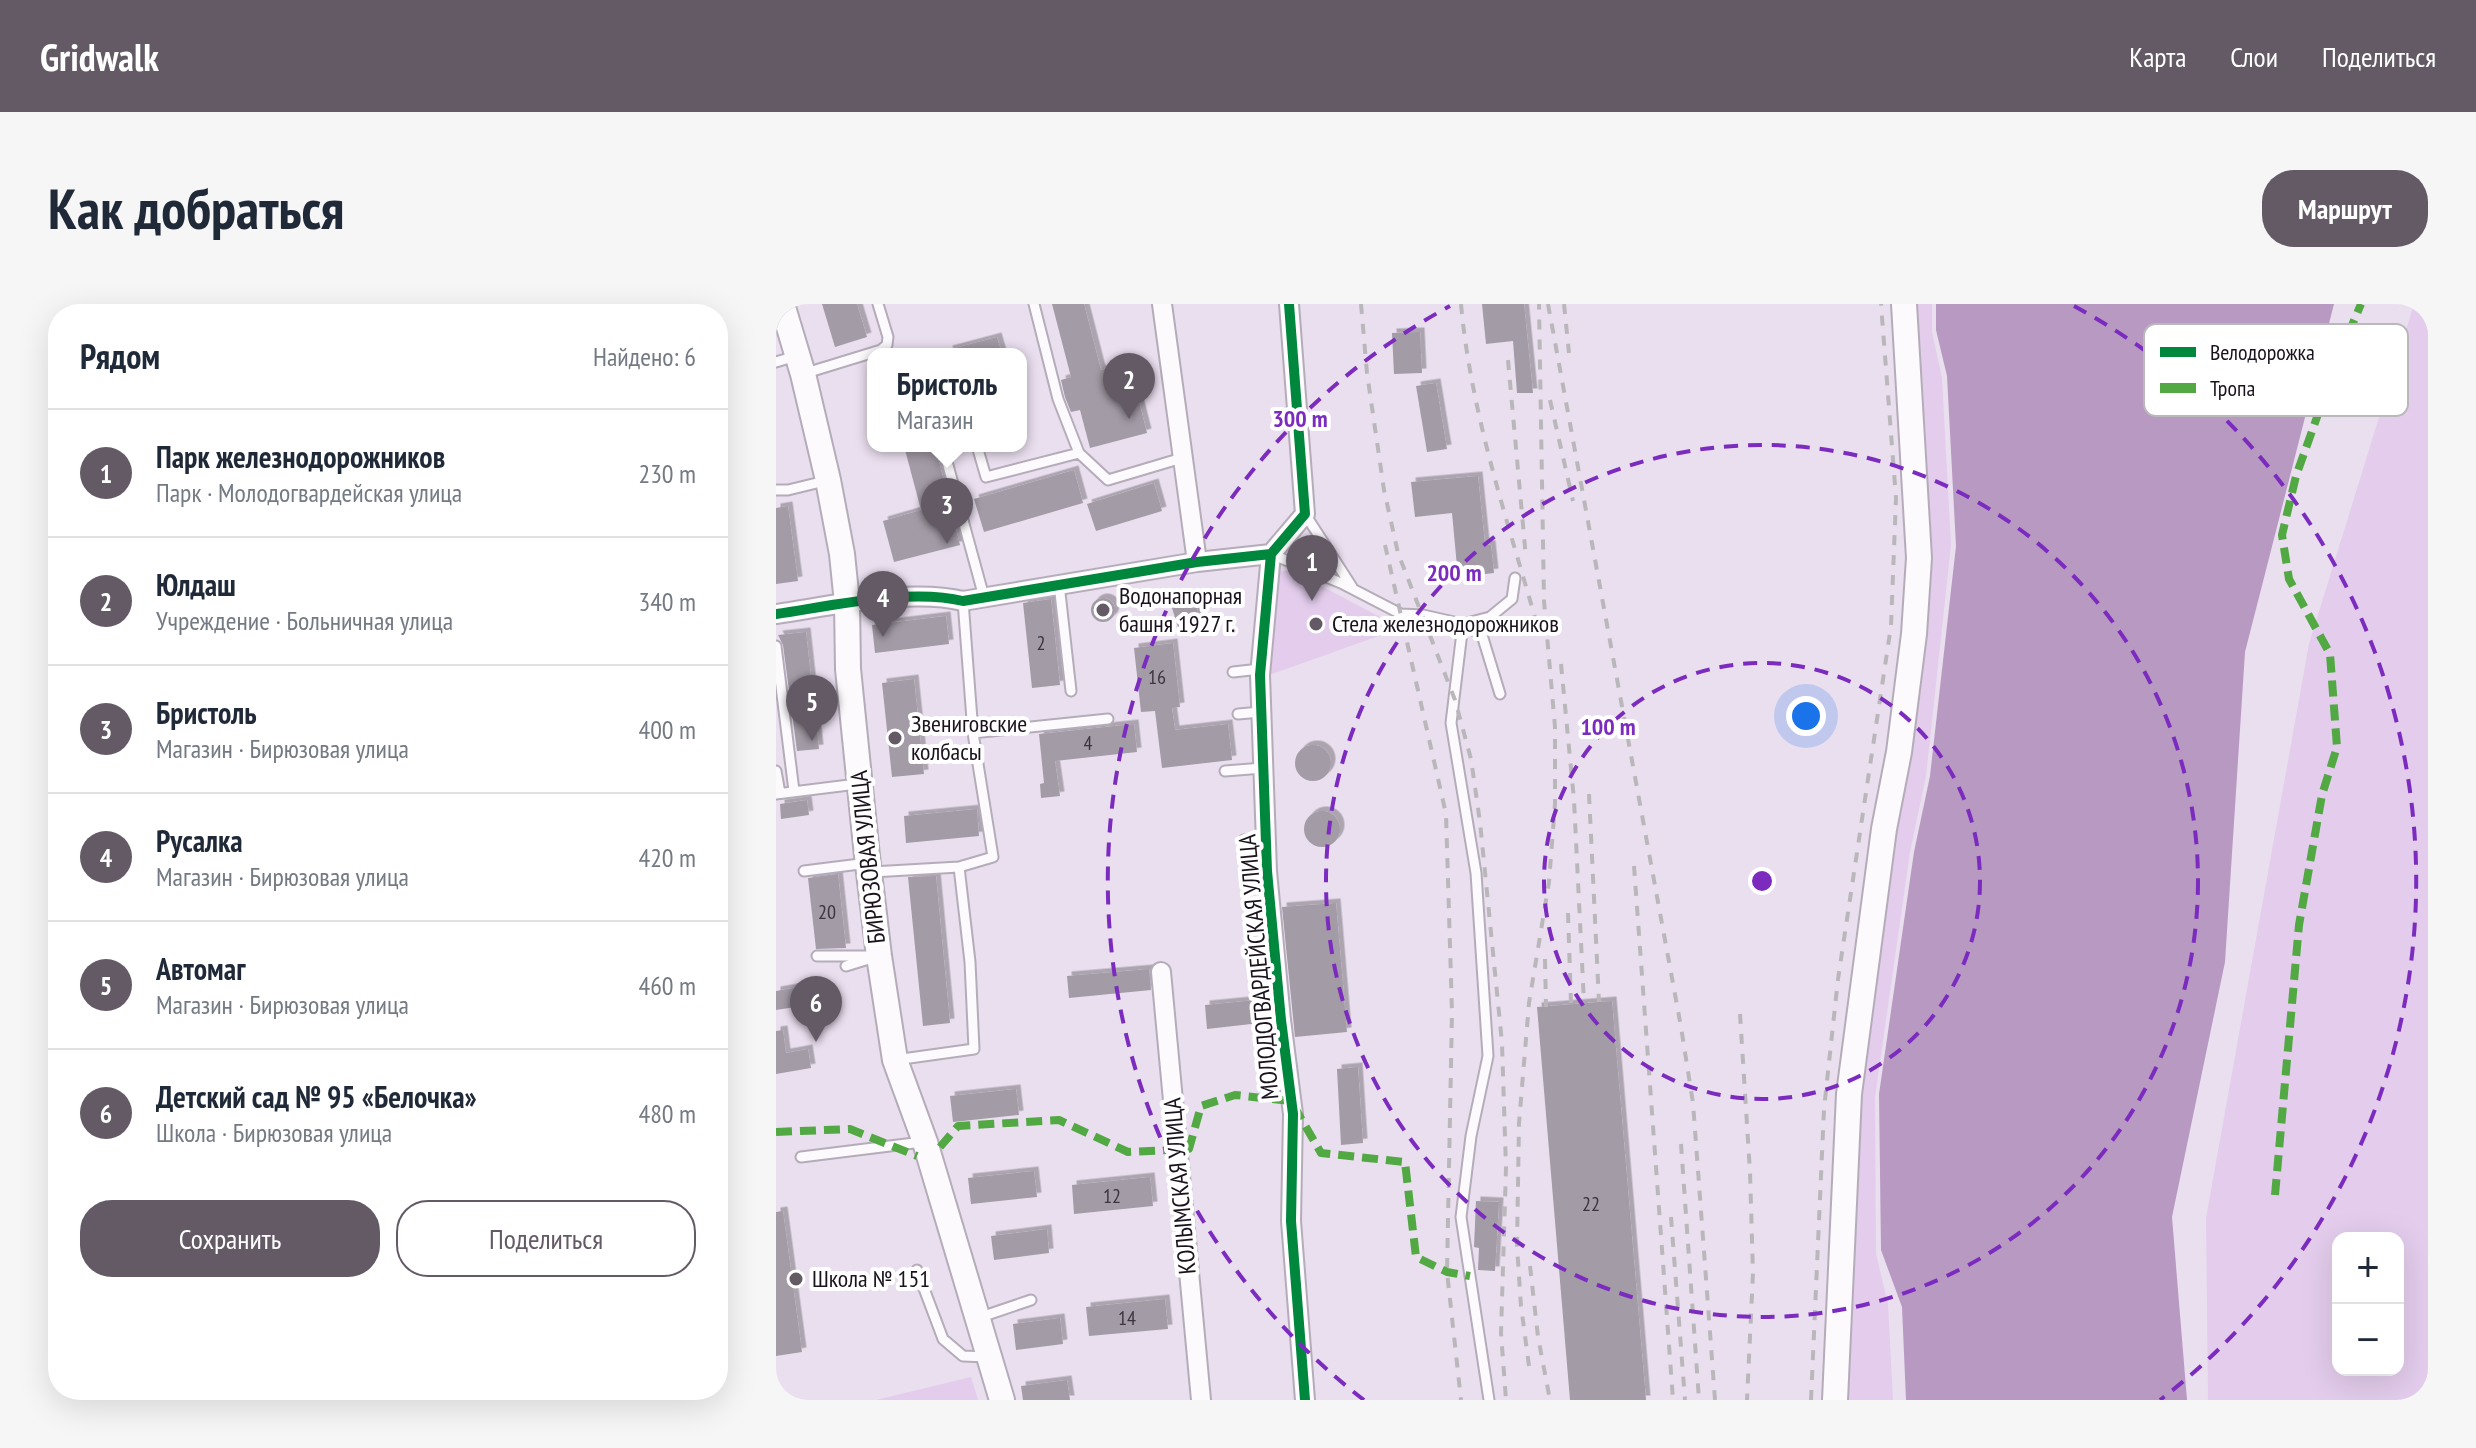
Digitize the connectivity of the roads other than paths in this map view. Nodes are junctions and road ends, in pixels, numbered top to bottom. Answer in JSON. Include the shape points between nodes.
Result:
{"nodes":[{"id":1,"x":782,"y":304,"type":"edge"},
{"id":2,"x":878,"y":304,"type":"edge"},
{"id":3,"x":1034,"y":304,"type":"edge"},
{"id":4,"x":1162,"y":304,"type":"edge"},
{"id":5,"x":1289,"y":304,"type":"edge"},
{"id":6,"x":1904,"y":304,"type":"edge"},
{"id":7,"x":883,"y":348,"type":"edge"},
{"id":8,"x":867,"y":352,"type":"edge"},
{"id":9,"x":792,"y":364,"type":"edge"},
{"id":10,"x":979,"y":452,"type":"edge"},
{"id":11,"x":1079,"y":453,"type":"junction"},
{"id":12,"x":946,"y":458,"type":"dead end"},
{"id":13,"x":1182,"y":458,"type":"junction"},
{"id":14,"x":828,"y":480,"type":"junction"},
{"id":15,"x":776,"y":490,"type":"edge"},
{"id":16,"x":1305,"y":514,"type":"junction"},
{"id":17,"x":1271,"y":554,"type":"junction"},
{"id":18,"x":1197,"y":562,"type":"junction"},
{"id":19,"x":1515,"y":578,"type":"dead end"},
{"id":20,"x":1059,"y":584,"type":"junction"},
{"id":21,"x":1354,"y":590,"type":"junction"},
{"id":22,"x":984,"y":598,"type":"junction"},
{"id":23,"x":963,"y":601,"type":"junction"},
{"id":24,"x":847,"y":603,"type":"junction"},
{"id":25,"x":776,"y":614,"type":"edge"},
{"id":26,"x":1463,"y":624,"type":"junction"},
{"id":27,"x":776,"y":646,"type":"edge"},
{"id":28,"x":1260,"y":669,"type":"junction"},
{"id":29,"x":1233,"y":672,"type":"dead end"},
{"id":30,"x":1071,"y":691,"type":"dead end"},
{"id":31,"x":1500,"y":694,"type":"dead end"},
{"id":32,"x":1261,"y":712,"type":"junction"},
{"id":33,"x":1238,"y":714,"type":"dead end"},
{"id":34,"x":1108,"y":719,"type":"dead end"},
{"id":35,"x":973,"y":733,"type":"junction"},
{"id":36,"x":1263,"y":768,"type":"junction"},
{"id":37,"x":776,"y":771,"type":"edge"},
{"id":38,"x":1225,"y":771,"type":"dead end"},
{"id":39,"x":861,"y":784,"type":"junction"},
{"id":40,"x":794,"y":791,"type":"junction"},
{"id":41,"x":778,"y":794,"type":"edge"},
{"id":42,"x":1265,"y":837,"type":"junction"},
{"id":43,"x":1244,"y":840,"type":"dead end"},
{"id":44,"x":959,"y":867,"type":"junction"},
{"id":45,"x":868,"y":868,"type":"junction"},
{"id":46,"x":804,"y":871,"type":"dead end"},
{"id":47,"x":817,"y":956,"type":"dead end"},
{"id":48,"x":879,"y":956,"type":"junction"},
{"id":49,"x":846,"y":966,"type":"dead end"},
{"id":50,"x":1161,"y":972,"type":"dead end"},
{"id":51,"x":895,"y":1060,"type":"junction"},
{"id":52,"x":925,"y":1142,"type":"junction"},
{"id":53,"x":801,"y":1157,"type":"dead end"},
{"id":54,"x":917,"y":1270,"type":"dead end"},
{"id":55,"x":1031,"y":1300,"type":"dead end"},
{"id":56,"x":977,"y":1318,"type":"junction"},
{"id":57,"x":989,"y":1357,"type":"junction"},
{"id":58,"x":1002,"y":1400,"type":"edge"},
{"id":59,"x":1201,"y":1400,"type":"edge"},
{"id":60,"x":1305,"y":1400,"type":"edge"},
{"id":61,"x":1489,"y":1400,"type":"edge"},
{"id":62,"x":1835,"y":1400,"type":"edge"}],
"edges":[{"from":1,"to":9,"type":"main road","name":"БИРЮЗОВАЯ УЛИЦА"},
{"from":2,"to":7,"type":"lane","via":[[888,337]]},
{"from":3,"to":11,"type":"lane","via":[[1058,399]]},
{"from":4,"to":13,"type":"street"},
{"from":5,"to":16,"type":"street"},
{"from":6,"to":62,"type":"main road","via":[[1919,558],[1901,737],[1849,1094]]},
{"from":8,"to":9,"type":"lane"},
{"from":9,"to":14,"type":"main road","name":"БИРЮЗОВАЯ УЛИЦА"},
{"from":10,"to":11,"type":"lane","via":[[986,477]]},
{"from":11,"to":13,"type":"lane","via":[[1108,480]]},
{"from":12,"to":22,"type":"lane"},
{"from":13,"to":18,"type":"street"},
{"from":14,"to":15,"type":"lane"},
{"from":14,"to":24,"type":"main road","name":"БИРЮЗОВАЯ УЛИЦА"},
{"from":16,"to":17,"type":"street"},
{"from":16,"to":21,"type":"lane"},
{"from":17,"to":18,"type":"street"},
{"from":17,"to":21,"type":"lane"},
{"from":17,"to":28,"type":"street","name":"МОЛОДОГВАРДЕЙСКАЯ УЛИЦА"},
{"from":18,"to":20,"type":"street"},
{"from":19,"to":26,"type":"lane","via":[[1512,599],[1490,617]]},
{"from":20,"to":22,"type":"street"},
{"from":20,"to":30,"type":"lane"},
{"from":21,"to":26,"type":"lane","via":[[1401,614]]},
{"from":22,"to":23,"type":"street"},
{"from":23,"to":24,"type":"street","via":[[940,595]]},
{"from":23,"to":35,"type":"lane"},
{"from":24,"to":25,"type":"street"},
{"from":24,"to":39,"type":"main road","name":"БИРЮЗОВАЯ УЛИЦА","via":[[848,669]]},
{"from":26,"to":31,"type":"lane","via":[[1482,635]]},
{"from":26,"to":61,"type":"lane","via":[[1451,723],[1476,873],[1488,1056],[1461,1217]]},
{"from":27,"to":40,"type":"lane"},
{"from":28,"to":29,"type":"lane"},
{"from":28,"to":32,"type":"street","name":"МОЛОДОГВАРДЕЙСКАЯ УЛИЦА"},
{"from":32,"to":33,"type":"lane"},
{"from":32,"to":36,"type":"street","name":"МОЛОДОГВАРДЕЙСКАЯ УЛИЦА"},
{"from":34,"to":35,"type":"lane"},
{"from":35,"to":44,"type":"lane","via":[[993,857]]},
{"from":36,"to":38,"type":"lane"},
{"from":36,"to":42,"type":"street","name":"МОЛОДОГВАРДЕЙСКАЯ УЛИЦА"},
{"from":37,"to":41,"type":"lane"},
{"from":39,"to":40,"type":"lane"},
{"from":39,"to":45,"type":"main road","name":"БИРЮЗОВАЯ УЛИЦА"},
{"from":40,"to":41,"type":"lane"},
{"from":42,"to":43,"type":"lane"},
{"from":42,"to":60,"type":"street","name":"МОЛОДОГВАРДЕЙСКАЯ УЛИЦА","via":[[1293,1114],[1291,1221]]},
{"from":44,"to":45,"type":"lane"},
{"from":44,"to":51,"type":"lane","via":[[974,1049]]},
{"from":45,"to":46,"type":"lane"},
{"from":45,"to":48,"type":"main road","name":"БИРЮЗОВАЯ УЛИЦА"},
{"from":47,"to":48,"type":"lane"},
{"from":48,"to":49,"type":"lane"},
{"from":48,"to":51,"type":"main road","name":"БИРЮЗОВАЯ УЛИЦА"},
{"from":50,"to":59,"type":"street","name":"КОЛЫМСКАЯ УЛИЦА"},
{"from":51,"to":52,"type":"main road","name":"БИРЮЗОВАЯ УЛИЦА"},
{"from":52,"to":53,"type":"lane"},
{"from":52,"to":56,"type":"main road","name":"БИРЮЗОВАЯ УЛИЦА"},
{"from":54,"to":57,"type":"lane","via":[[943,1339],[963,1356]]},
{"from":55,"to":56,"type":"lane"},
{"from":56,"to":57,"type":"main road","name":"БИРЮЗОВАЯ УЛИЦА"},
{"from":57,"to":58,"type":"main road","name":"БИРЮЗОВАЯ УЛИЦА"}]}
